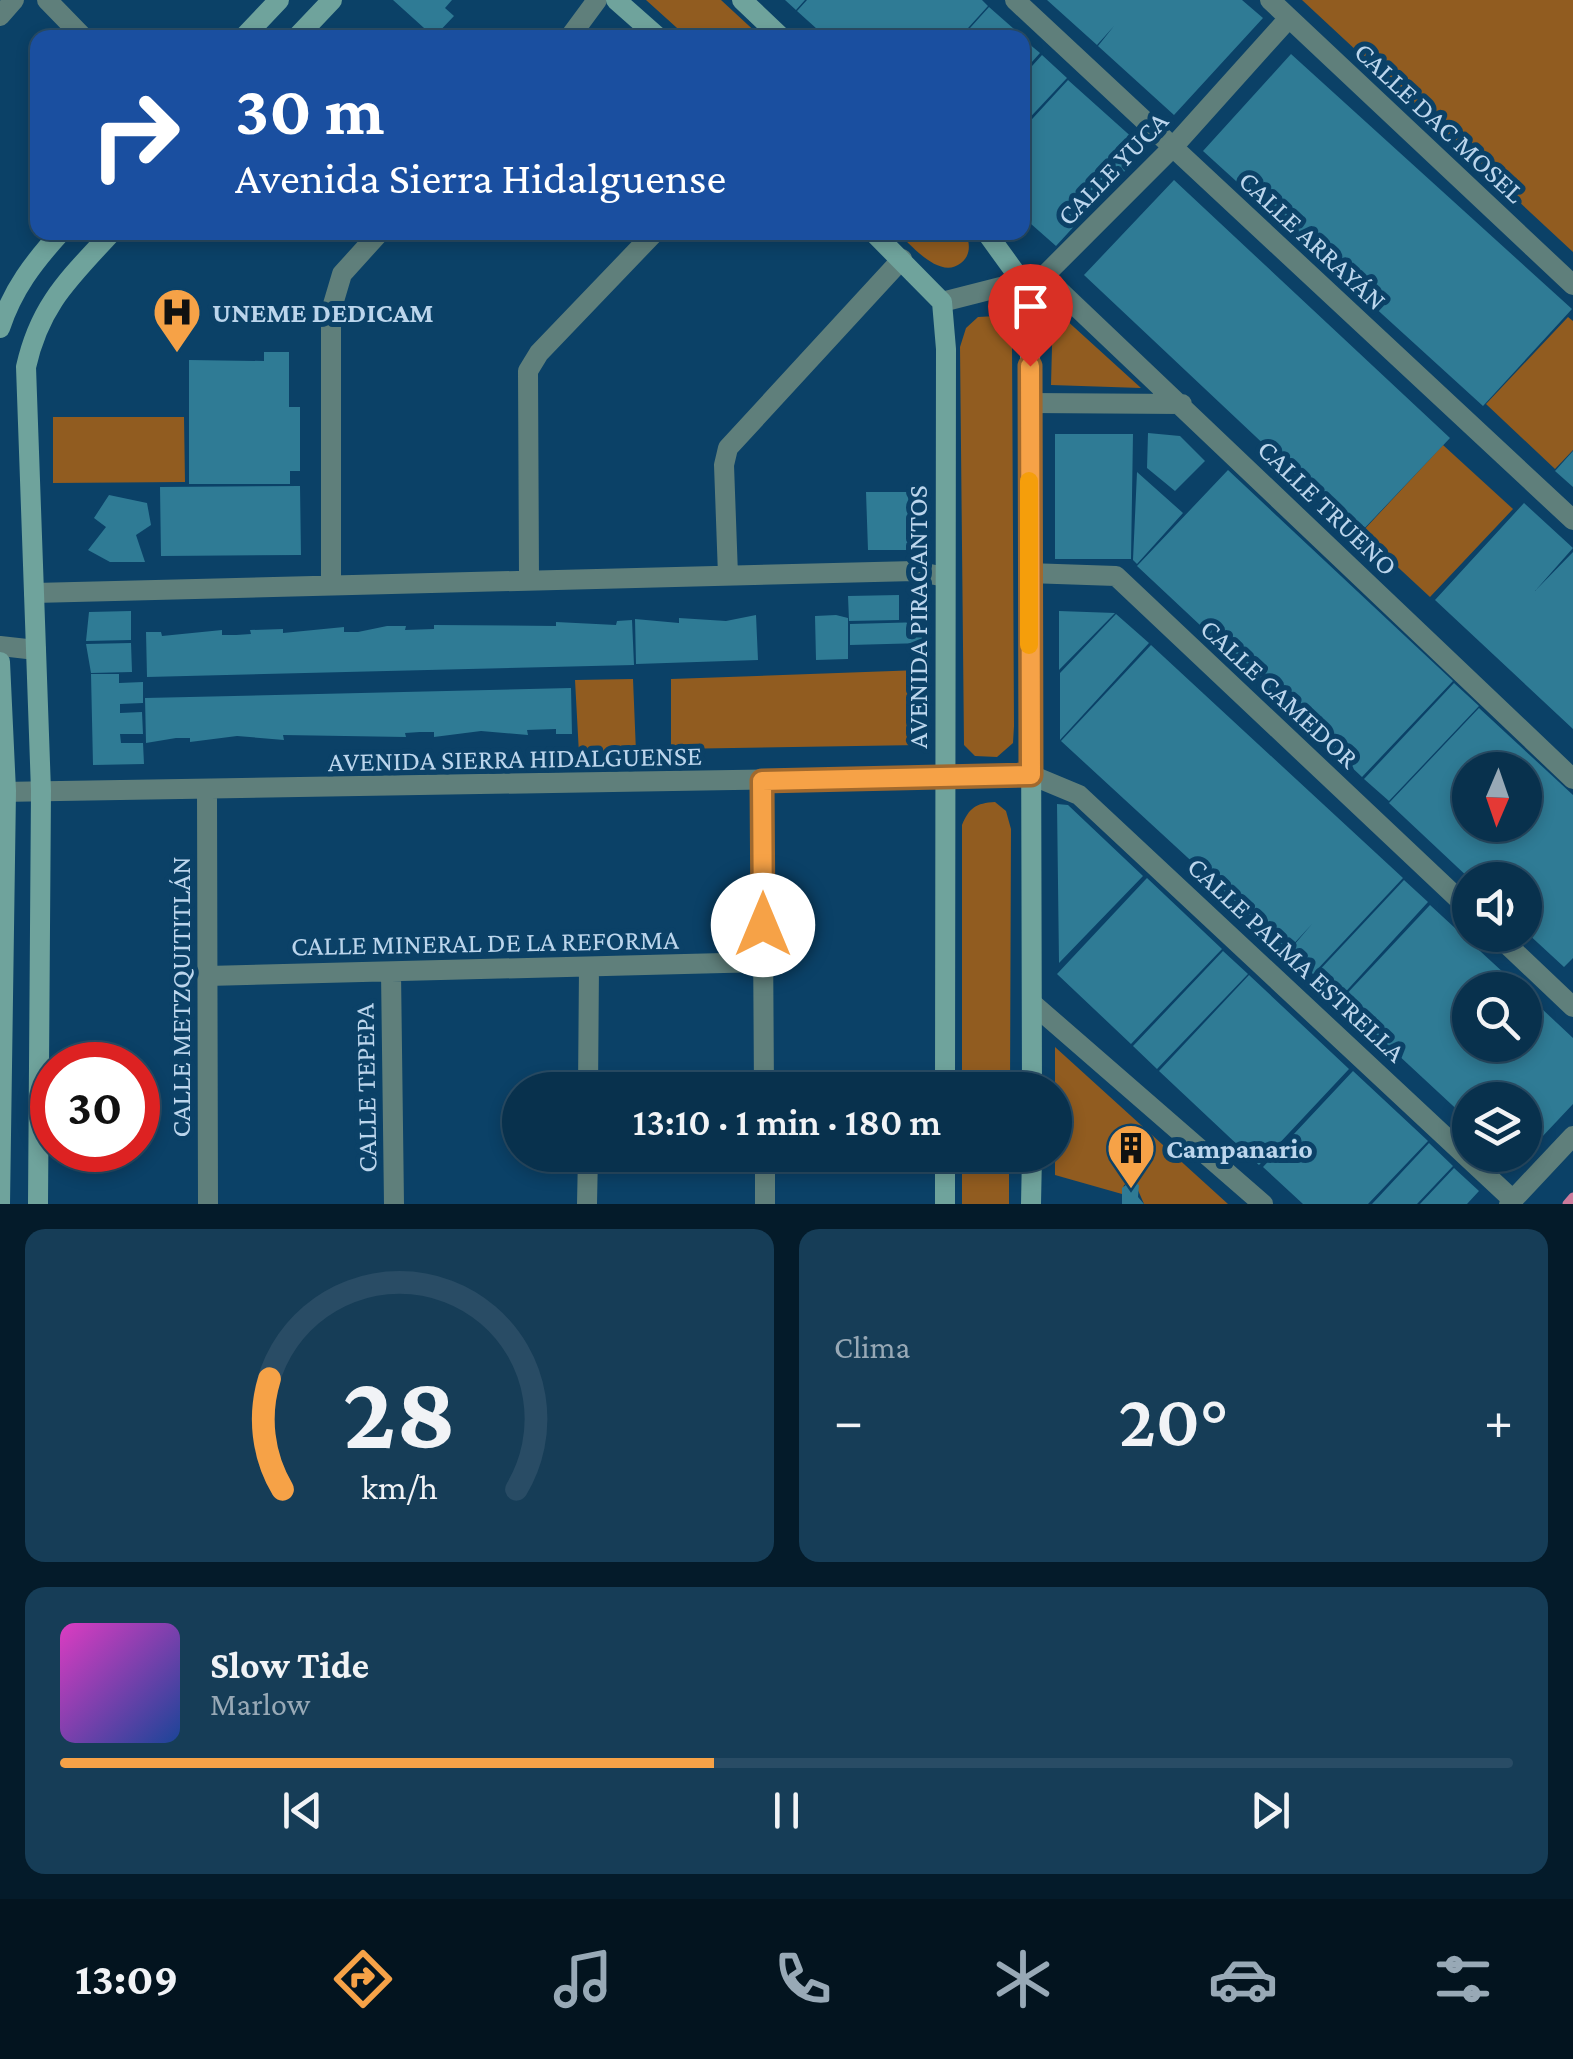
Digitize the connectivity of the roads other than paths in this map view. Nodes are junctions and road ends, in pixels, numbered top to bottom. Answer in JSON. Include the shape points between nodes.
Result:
{"nodes":[{"id":1,"x":14,"y":0,"type":"edge"},
{"id":2,"x":47,"y":0,"type":"edge"},
{"id":3,"x":278,"y":0,"type":"edge"},
{"id":4,"x":332,"y":0,"type":"edge"},
{"id":5,"x":598,"y":0,"type":"edge"},
{"id":6,"x":616,"y":0,"type":"edge"},
{"id":7,"x":742,"y":0,"type":"edge"},
{"id":8,"x":1015,"y":0,"type":"edge"},
{"id":9,"x":1270,"y":0,"type":"edge"},
{"id":10,"x":0,"y":16,"type":"edge"},
{"id":11,"x":1289,"y":18,"type":"junction"},
{"id":12,"x":76,"y":30,"type":"edge"},
{"id":13,"x":250,"y":30,"type":"edge"},
{"id":14,"x":304,"y":30,"type":"edge"},
{"id":15,"x":577,"y":30,"type":"edge"},
{"id":16,"x":651,"y":30,"type":"edge"},
{"id":17,"x":774,"y":30,"type":"edge"},
{"id":18,"x":1173,"y":146,"type":"junction"},
{"id":19,"x":54,"y":240,"type":"edge"},
{"id":20,"x":105,"y":240,"type":"edge"},
{"id":21,"x":373,"y":240,"type":"edge"},
{"id":22,"x":647,"y":240,"type":"edge"},
{"id":23,"x":882,"y":240,"type":"edge"},
{"id":24,"x":992,"y":240,"type":"edge"},
{"id":25,"x":902,"y":259,"type":"junction"},
{"id":26,"x":1044,"y":276,"type":"junction"},
{"id":27,"x":1020,"y":280,"type":"junction"},
{"id":28,"x":1573,"y":284,"type":"edge"},
{"id":29,"x":942,"y":302,"type":"junction"},
{"id":30,"x":0,"y":328,"type":"edge"},
{"id":31,"x":1030,"y":403,"type":"junction"},
{"id":32,"x":1182,"y":404,"type":"junction"},
{"id":33,"x":1573,"y":520,"type":"edge"},
{"id":34,"x":1028,"y":573,"type":"junction"},
{"id":35,"x":728,"y":575,"type":"junction"},
{"id":36,"x":945,"y":576,"type":"junction"},
{"id":37,"x":529,"y":579,"type":"junction"},
{"id":38,"x":331,"y":583,"type":"junction"},
{"id":39,"x":34,"y":592,"type":"junction"},
{"id":40,"x":0,"y":646,"type":"edge"},
{"id":41,"x":36,"y":650,"type":"junction"},
{"id":42,"x":0,"y":662,"type":"edge"},
{"id":43,"x":1031,"y":775,"type":"junction"},
{"id":44,"x":944,"y":779,"type":"junction"},
{"id":45,"x":1573,"y":779,"type":"edge"},
{"id":46,"x":762,"y":781,"type":"junction"},
{"id":47,"x":41,"y":791,"type":"junction"},
{"id":48,"x":207,"y":791,"type":"junction"},
{"id":49,"x":3,"y":792,"type":"edge"},
{"id":50,"x":1452,"y":893,"type":"edge"},
{"id":51,"x":1515,"y":952,"type":"edge"},
{"id":52,"x":763,"y":962,"type":"junction"},
{"id":53,"x":589,"y":967,"type":"junction"},
{"id":54,"x":391,"y":972,"type":"junction"},
{"id":55,"x":207,"y":976,"type":"junction"},
{"id":56,"x":1033,"y":1004,"type":"junction"},
{"id":57,"x":1573,"y":1007,"type":"edge"},
{"id":58,"x":588,"y":1072,"type":"edge"},
{"id":59,"x":764,"y":1072,"type":"edge"},
{"id":60,"x":945,"y":1072,"type":"edge"},
{"id":61,"x":1032,"y":1072,"type":"edge"},
{"id":62,"x":1573,"y":1136,"type":"edge"},
{"id":63,"x":588,"y":1172,"type":"edge"},
{"id":64,"x":764,"y":1172,"type":"edge"},
{"id":65,"x":945,"y":1172,"type":"edge"},
{"id":66,"x":1032,"y":1172,"type":"edge"},
{"id":67,"x":1511,"y":1202,"type":"edge"},
{"id":68,"x":0,"y":1204,"type":"edge"},
{"id":69,"x":38,"y":1204,"type":"edge"},
{"id":70,"x":208,"y":1204,"type":"edge"},
{"id":71,"x":394,"y":1204,"type":"edge"},
{"id":72,"x":588,"y":1204,"type":"edge"},
{"id":73,"x":765,"y":1204,"type":"edge"},
{"id":74,"x":946,"y":1204,"type":"edge"},
{"id":75,"x":1031,"y":1204,"type":"edge"},
{"id":76,"x":1263,"y":1204,"type":"edge"}],
"edges":[{"from":1,"to":10,"type":"street"},
{"from":2,"to":12,"type":"street"},
{"from":3,"to":13,"type":"street"},
{"from":4,"to":14,"type":"street"},
{"from":5,"to":15,"type":"street"},
{"from":6,"to":16,"type":"street"},
{"from":7,"to":17,"type":"street"},
{"from":8,"to":18,"type":"street","name":"CALLE ARRAYÁN"},
{"from":9,"to":11,"type":"street","name":"CALLE DAC MOSEL"},
{"from":11,"to":18,"type":"street","name":"CALLE YUCA"},
{"from":11,"to":28,"type":"street","name":"CALLE DAC MOSEL"},
{"from":18,"to":26,"type":"street","name":"CALLE YUCA"},
{"from":18,"to":33,"type":"street","name":"CALLE ARRAYÁN"},
{"from":19,"to":30,"type":"street","via":[[10,298]]},
{"from":20,"to":39,"type":"street","via":[[52,297],[26,366]]},
{"from":21,"to":38,"type":"street","via":[[342,274],[331,311]]},
{"from":22,"to":37,"type":"street","via":[[528,371]]},
{"from":23,"to":25,"type":"street"},
{"from":24,"to":27,"type":"street"},
{"from":25,"to":29,"type":"street"},
{"from":25,"to":35,"type":"street","via":[[728,448]]},
{"from":26,"to":27,"type":"street"},
{"from":26,"to":32,"type":"street","name":"CALLE TRUENO"},
{"from":27,"to":29,"type":"street"},
{"from":27,"to":31,"type":"street","via":[[1030,329]]},
{"from":29,"to":36,"type":"street","name":"AVENIDA PIRACANTOS"},
{"from":31,"to":32,"type":"street"},
{"from":31,"to":34,"type":"street"},
{"from":32,"to":45,"type":"street","name":"CALLE TRUENO"},
{"from":34,"to":43,"type":"street"},
{"from":34,"to":50,"type":"street","name":"CALLE CAMEDOR","via":[[1116,576]]},
{"from":35,"to":36,"type":"street"},
{"from":35,"to":37,"type":"street"},
{"from":36,"to":44,"type":"street","name":"AVENIDA PIRACANTOS"},
{"from":37,"to":38,"type":"street"},
{"from":38,"to":39,"type":"street"},
{"from":39,"to":41,"type":"street"},
{"from":40,"to":41,"type":"street"},
{"from":41,"to":47,"type":"street"},
{"from":42,"to":49,"type":"street"},
{"from":43,"to":44,"type":"street","name":"AVENIDA SIERRA HIDALGUENSE"},
{"from":43,"to":56,"type":"street"},
{"from":43,"to":67,"type":"street","name":"CALLE PALMA ESTRELLA","via":[[1079,794]]},
{"from":44,"to":46,"type":"street","name":"AVENIDA SIERRA HIDALGUENSE"},
{"from":44,"to":60,"type":"street","name":"AVENIDA PIRACANTOS"},
{"from":46,"to":48,"type":"street","name":"AVENIDA SIERRA HIDALGUENSE"},
{"from":46,"to":52,"type":"street"},
{"from":47,"to":48,"type":"street","name":"AVENIDA SIERRA HIDALGUENSE"},
{"from":47,"to":49,"type":"street","name":"AVENIDA SIERRA HIDALGUENSE"},
{"from":47,"to":69,"type":"street"},
{"from":48,"to":55,"type":"street","name":"CALLE METZQUITITLÁN"},
{"from":49,"to":68,"type":"street"},
{"from":51,"to":57,"type":"street"},
{"from":52,"to":53,"type":"street","name":"CALLE MINERAL DE LA REFORMA"},
{"from":52,"to":59,"type":"street"},
{"from":53,"to":54,"type":"street","name":"CALLE MINERAL DE LA REFORMA"},
{"from":53,"to":58,"type":"street"},
{"from":54,"to":55,"type":"street","name":"CALLE MINERAL DE LA REFORMA"},
{"from":54,"to":71,"type":"street","name":"CALLE TEPEPA"},
{"from":55,"to":70,"type":"street","name":"CALLE METZQUITITLÁN"},
{"from":56,"to":61,"type":"street"},
{"from":56,"to":76,"type":"street"},
{"from":62,"to":67,"type":"street"},
{"from":63,"to":72,"type":"street"},
{"from":64,"to":73,"type":"street"},
{"from":65,"to":74,"type":"street"},
{"from":66,"to":75,"type":"street"}]}
